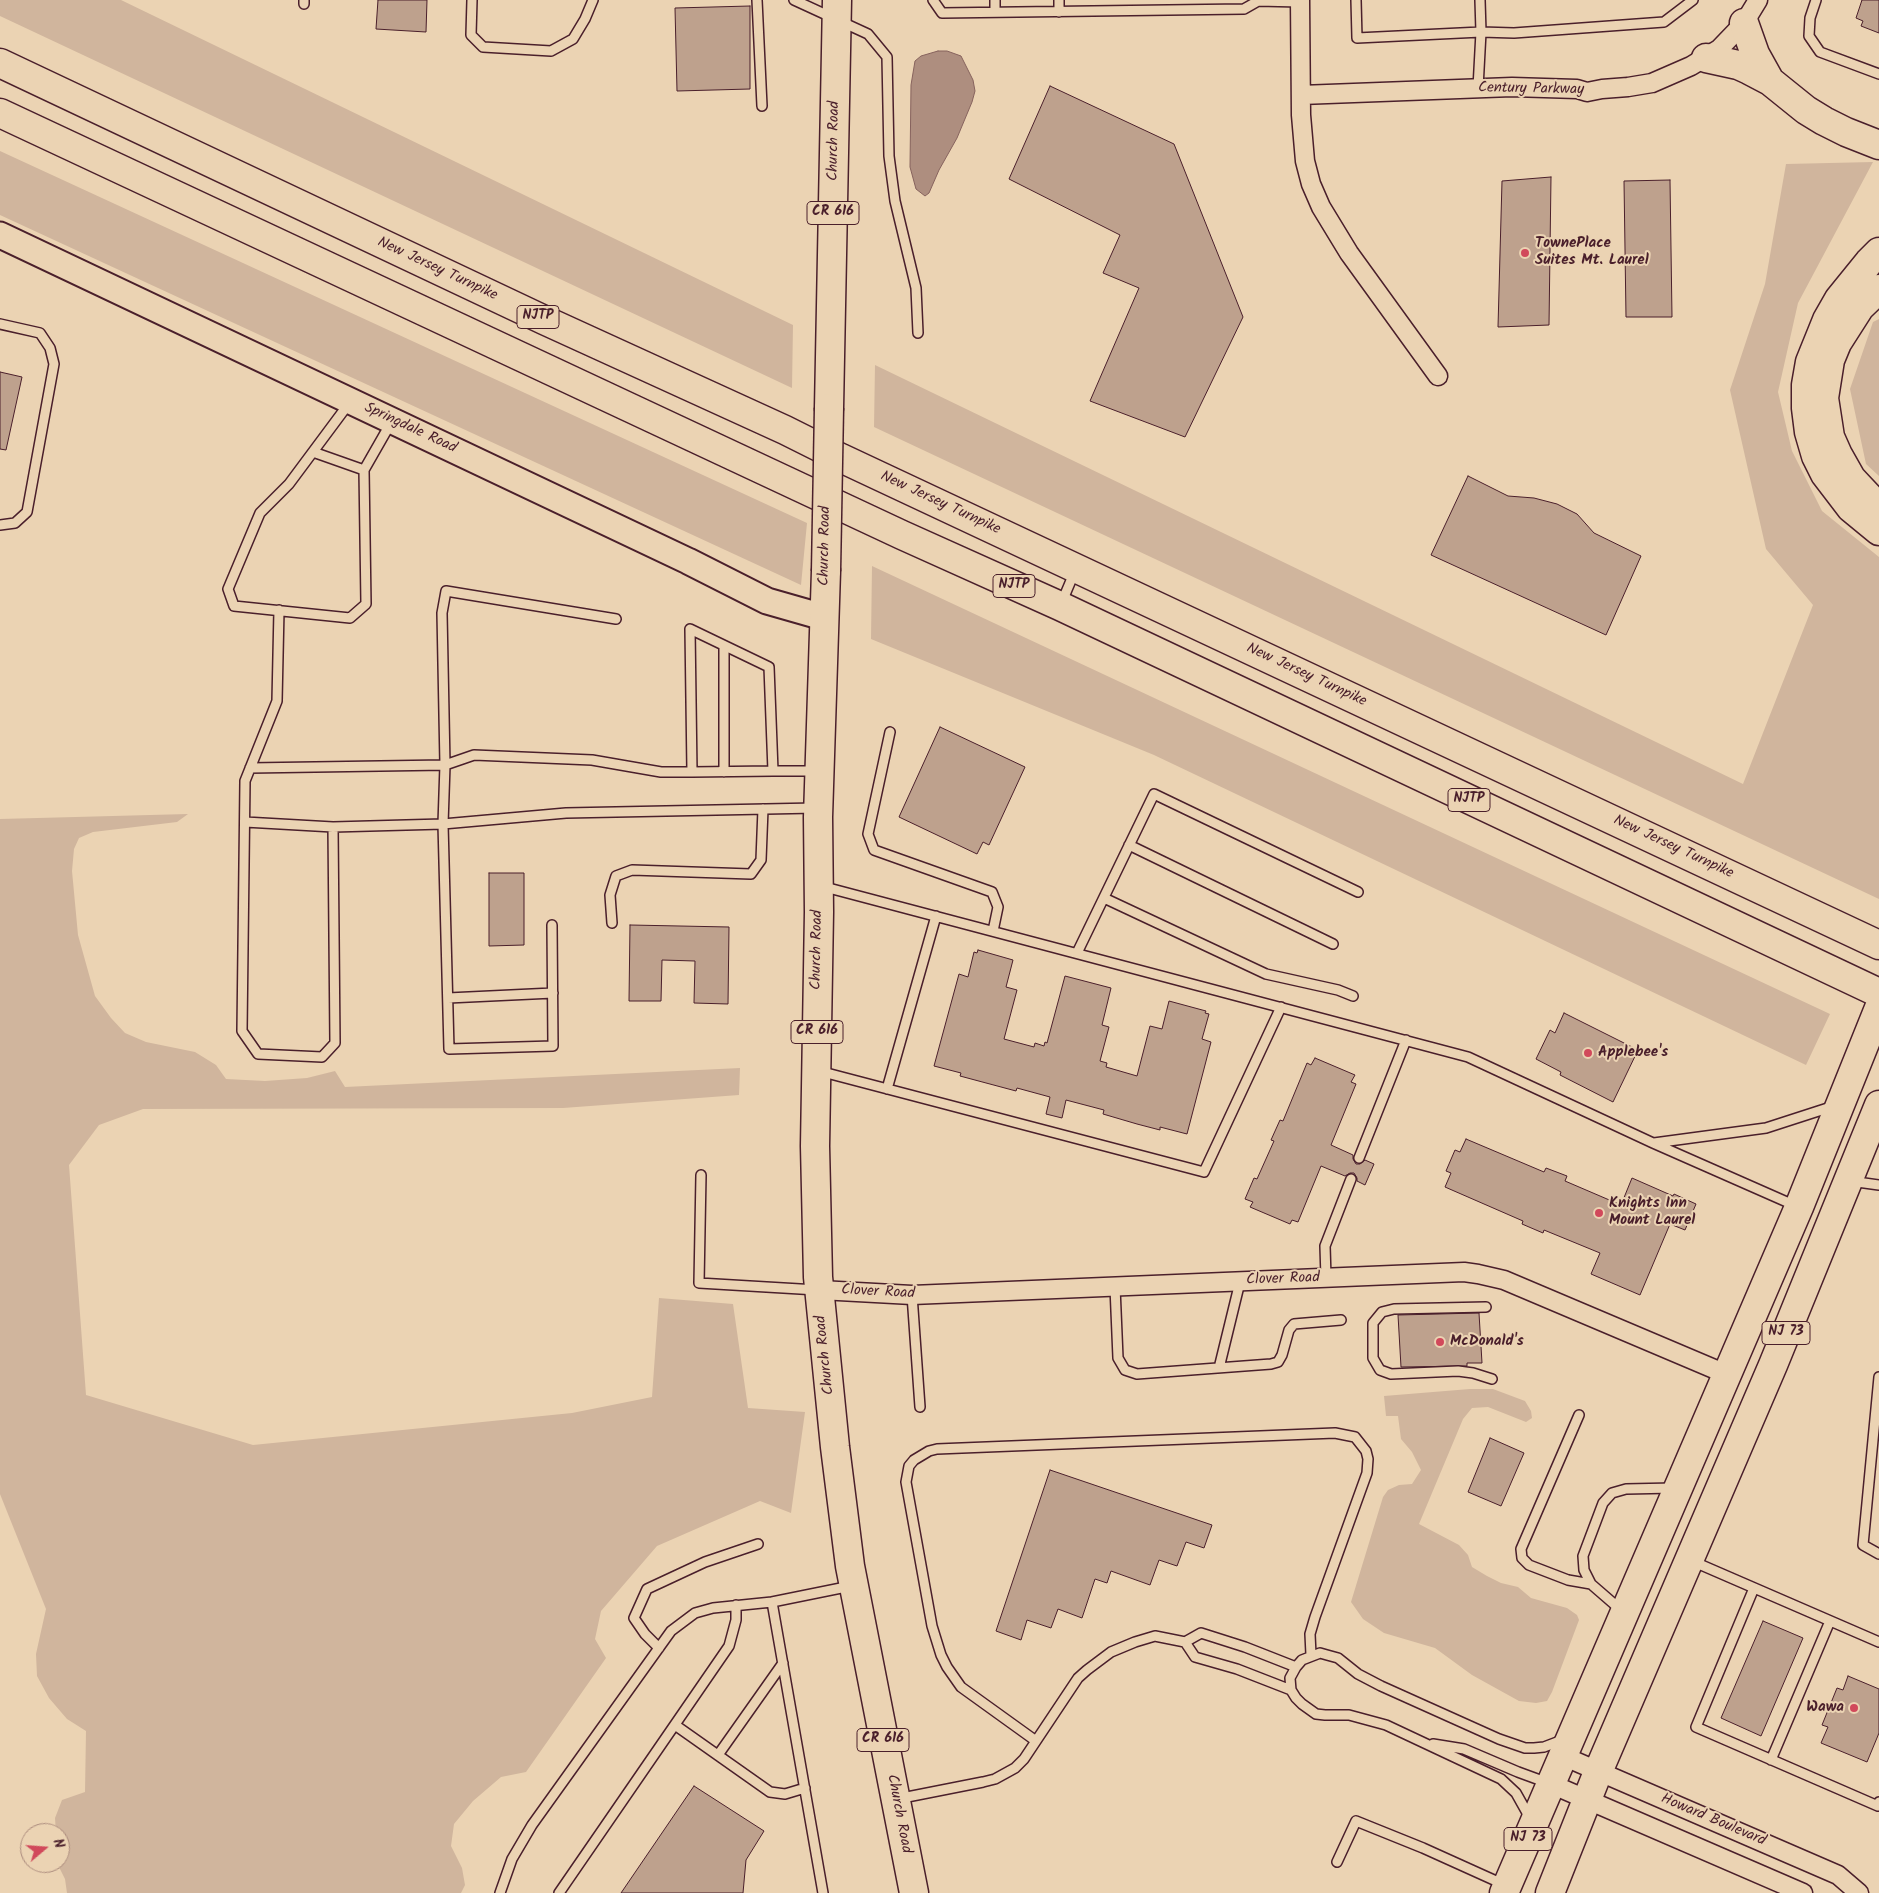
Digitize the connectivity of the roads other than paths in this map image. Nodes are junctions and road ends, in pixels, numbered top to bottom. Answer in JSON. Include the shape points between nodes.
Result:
{"nodes":[{"id":1,"x":472,"y":0,"type":"edge"},
{"id":2,"x":593,"y":0,"type":"edge"},
{"id":3,"x":757,"y":0,"type":"edge"},
{"id":4,"x":794,"y":0,"type":"edge"},
{"id":5,"x":933,"y":0,"type":"edge"},
{"id":6,"x":995,"y":0,"type":"edge"},
{"id":7,"x":1059,"y":0,"type":"edge"},
{"id":8,"x":1258,"y":0,"type":"edge"},
{"id":9,"x":1356,"y":0,"type":"edge"},
{"id":10,"x":1480,"y":0,"type":"edge"},
{"id":11,"x":1693,"y":0,"type":"edge"},
{"id":12,"x":1816,"y":0,"type":"edge"},
{"id":13,"x":1300,"y":1,"type":"edge"},
{"id":14,"x":841,"y":8,"type":"edge"},
{"id":15,"x":1751,"y":11,"type":"edge"},
{"id":16,"x":995,"y":12,"type":"junction"},
{"id":17,"x":1059,"y":12,"type":"junction"},
{"id":18,"x":1481,"y":32,"type":"junction"},
{"id":19,"x":1706,"y":58,"type":"junction"},
{"id":20,"x":0,"y":63,"type":"edge"},
{"id":21,"x":1879,"y":74,"type":"edge"},
{"id":22,"x":1770,"y":81,"type":"junction"},
{"id":23,"x":1478,"y":88,"type":"junction"},
{"id":24,"x":1301,"y":95,"type":"junction"},
{"id":25,"x":762,"y":106,"type":"dead end"},
{"id":26,"x":0,"y":112,"type":"edge"},
{"id":27,"x":1879,"y":145,"type":"edge"},
{"id":28,"x":0,"y":235,"type":"edge"},
{"id":29,"x":1879,"y":252,"type":"edge"},
{"id":30,"x":1879,"y":289,"type":"edge"},
{"id":31,"x":0,"y":324,"type":"edge"},
{"id":32,"x":918,"y":333,"type":"dead end"},
{"id":33,"x":1438,"y":376,"type":"dead end"},
{"id":34,"x":351,"y":401,"type":"junction"},
{"id":35,"x":392,"y":421,"type":"junction"},
{"id":36,"x":313,"y":452,"type":"junction"},
{"id":37,"x":364,"y":470,"type":"junction"},
{"id":38,"x":1879,"y":508,"type":"edge"},
{"id":39,"x":0,"y":525,"type":"edge"},
{"id":40,"x":1879,"y":531,"type":"edge"},
{"id":41,"x":1076,"y":568,"type":"junction"},
{"id":42,"x":1060,"y":606,"type":"junction"},
{"id":43,"x":279,"y":610,"type":"junction"},
{"id":44,"x":824,"y":617,"type":"junction"},
{"id":45,"x":616,"y":619,"type":"dead end"},
{"id":46,"x":724,"y":646,"type":"junction"},
{"id":47,"x":890,"y":732,"type":"dead end"},
{"id":48,"x":444,"y":764,"type":"junction"},
{"id":49,"x":250,"y":768,"type":"junction"},
{"id":50,"x":773,"y":771,"type":"junction"},
{"id":51,"x":819,"y":771,"type":"junction"},
{"id":52,"x":692,"y":772,"type":"junction"},
{"id":53,"x":724,"y":772,"type":"junction"},
{"id":54,"x":818,"y":808,"type":"junction"},
{"id":55,"x":763,"y":809,"type":"junction"},
{"id":56,"x":245,"y":822,"type":"junction"},
{"id":57,"x":443,"y":824,"type":"junction"},
{"id":58,"x":333,"y":827,"type":"junction"},
{"id":59,"x":1129,"y":845,"type":"junction"},
{"id":60,"x":819,"y":885,"type":"junction"},
{"id":61,"x":1358,"y":892,"type":"dead end"},
{"id":62,"x":1104,"y":898,"type":"junction"},
{"id":63,"x":936,"y":916,"type":"junction"},
{"id":64,"x":612,"y":923,"type":"dead end"},
{"id":65,"x":552,"y":924,"type":"dead end"},
{"id":66,"x":993,"y":931,"type":"junction"},
{"id":67,"x":1334,"y":944,"type":"dead end"},
{"id":68,"x":1879,"y":945,"type":"edge"},
{"id":69,"x":1077,"y":953,"type":"junction"},
{"id":70,"x":553,"y":994,"type":"junction"},
{"id":71,"x":1879,"y":994,"type":"edge"},
{"id":72,"x":1354,"y":996,"type":"dead end"},
{"id":73,"x":448,"y":998,"type":"junction"},
{"id":74,"x":1281,"y":1007,"type":"junction"},
{"id":75,"x":1879,"y":1008,"type":"edge"},
{"id":76,"x":1406,"y":1040,"type":"junction"},
{"id":77,"x":816,"y":1070,"type":"junction"},
{"id":78,"x":887,"y":1089,"type":"junction"},
{"id":79,"x":1840,"y":1104,"type":"junction"},
{"id":80,"x":1879,"y":1106,"type":"edge"},
{"id":81,"x":1654,"y":1143,"type":"junction"},
{"id":82,"x":1359,"y":1158,"type":"dead end"},
{"id":83,"x":701,"y":1175,"type":"dead end"},
{"id":84,"x":1351,"y":1179,"type":"dead end"},
{"id":85,"x":1848,"y":1180,"type":"junction"},
{"id":86,"x":1879,"y":1185,"type":"edge"},
{"id":87,"x":1799,"y":1207,"type":"junction"},
{"id":88,"x":1326,"y":1278,"type":"junction"},
{"id":89,"x":1240,"y":1282,"type":"junction"},
{"id":90,"x":1115,"y":1287,"type":"junction"},
{"id":91,"x":820,"y":1290,"type":"junction"},
{"id":92,"x":912,"y":1295,"type":"junction"},
{"id":93,"x":1486,"y":1307,"type":"dead end"},
{"id":94,"x":1341,"y":1320,"type":"dead end"},
{"id":95,"x":1219,"y":1368,"type":"junction"},
{"id":96,"x":1726,"y":1374,"type":"junction"},
{"id":97,"x":1879,"y":1377,"type":"edge"},
{"id":98,"x":1492,"y":1379,"type":"dead end"},
{"id":99,"x":920,"y":1407,"type":"dead end"},
{"id":100,"x":1579,"y":1415,"type":"dead end"},
{"id":101,"x":1677,"y":1488,"type":"junction"},
{"id":102,"x":758,"y":1544,"type":"dead end"},
{"id":103,"x":1879,"y":1554,"type":"edge"},
{"id":104,"x":1690,"y":1560,"type":"junction"},
{"id":105,"x":1591,"y":1584,"type":"junction"},
{"id":106,"x":854,"y":1586,"type":"junction"},
{"id":107,"x":1754,"y":1588,"type":"junction"},
{"id":108,"x":772,"y":1602,"type":"junction"},
{"id":109,"x":736,"y":1605,"type":"junction"},
{"id":110,"x":1624,"y":1612,"type":"junction"},
{"id":111,"x":1830,"y":1621,"type":"junction"},
{"id":112,"x":1184,"y":1642,"type":"junction"},
{"id":113,"x":1879,"y":1642,"type":"edge"},
{"id":114,"x":659,"y":1648,"type":"junction"},
{"id":115,"x":1311,"y":1655,"type":"junction"},
{"id":116,"x":783,"y":1663,"type":"junction"},
{"id":117,"x":1296,"y":1667,"type":"junction"},
{"id":118,"x":1291,"y":1690,"type":"junction"},
{"id":119,"x":675,"y":1725,"type":"junction"},
{"id":120,"x":1036,"y":1741,"type":"junction"},
{"id":121,"x":1423,"y":1742,"type":"junction"},
{"id":122,"x":1567,"y":1746,"type":"junction"},
{"id":123,"x":718,"y":1755,"type":"junction"},
{"id":124,"x":1771,"y":1760,"type":"junction"},
{"id":125,"x":1598,"y":1772,"type":"junction"},
{"id":126,"x":1551,"y":1784,"type":"junction"},
{"id":127,"x":805,"y":1788,"type":"junction"},
{"id":128,"x":895,"y":1800,"type":"junction"},
{"id":129,"x":1587,"y":1800,"type":"junction"},
{"id":130,"x":1879,"y":1802,"type":"edge"},
{"id":131,"x":1533,"y":1826,"type":"junction"},
{"id":132,"x":1337,"y":1862,"type":"dead end"},
{"id":133,"x":1506,"y":1890,"type":"edge"},
{"id":134,"x":500,"y":1893,"type":"edge"},
{"id":135,"x":560,"y":1893,"type":"edge"},
{"id":136,"x":823,"y":1893,"type":"edge"},
{"id":137,"x":914,"y":1893,"type":"edge"},
{"id":138,"x":1550,"y":1893,"type":"edge"},
{"id":139,"x":1803,"y":1893,"type":"edge"},
{"id":140,"x":1860,"y":1893,"type":"edge"}],
"edges":[{"from":1,"to":2,"type":"lane","via":[[472,35],[483,47],[551,51],[573,39]]},
{"from":3,"to":25,"type":"lane"},
{"from":4,"to":14,"type":"lane"},
{"from":5,"to":16,"type":"lane","via":[[942,13]]},
{"from":6,"to":16,"type":"lane"},
{"from":7,"to":17,"type":"lane"},
{"from":8,"to":13,"type":"lane"},
{"from":8,"to":17,"type":"lane","via":[[1244,9]]},
{"from":9,"to":18,"type":"lane","via":[[1357,38]]},
{"from":10,"to":18,"type":"lane"},
{"from":11,"to":18,"type":"lane","via":[[1664,22],[1514,33]]},
{"from":12,"to":21,"type":"lane","via":[[1809,36],[1820,52]]},
{"from":13,"to":24,"type":"street"},
{"from":14,"to":32,"type":"lane","via":[[887,57],[895,202],[916,288]]},
{"from":14,"to":44,"type":"main road","name":"Church Road","number":"CR 616","bridge":true},
{"from":15,"to":19,"type":"street","name":"Century Parkway"},
{"from":15,"to":22,"type":"main road","via":[[1755,54]]},
{"from":16,"to":17,"type":"lane"},
{"from":18,"to":23,"type":"lane"},
{"from":19,"to":22,"type":"main road","via":[[1738,65]]},
{"from":19,"to":23,"type":"street","name":"Century Parkway","via":[[1652,83],[1628,87],[1587,92],[1577,89]]},
{"from":20,"to":41,"type":"main road","name":"New Jersey Turnpike","number":"NJTP"},
{"from":22,"to":27,"type":"main road","via":[[1806,110],[1846,132]]},
{"from":23,"to":24,"type":"street","name":"Century Parkway"},
{"from":24,"to":33,"type":"street","via":[[1305,161],[1322,207],[1349,253]]},
{"from":26,"to":42,"type":"main road","number":"NJTP","via":[[893,531]]},
{"from":28,"to":34,"type":"main road","name":"Springdale Road"},
{"from":29,"to":40,"type":"main road","via":[[1848,287],[1827,320],[1810,362],[1806,385],[1808,432],[1816,456],[1825,474],[1851,508]]},
{"from":30,"to":38,"type":"main road","via":[[1860,307],[1837,343],[1830,360],[1824,398],[1830,437],[1838,455],[1851,478]]},
{"from":31,"to":39,"type":"lane","via":[[40,334],[50,348],[54,364],[27,512],[15,523]]},
{"from":34,"to":35,"type":"main road","name":"Springdale Road"},
{"from":34,"to":36,"type":"lane"},
{"from":35,"to":37,"type":"lane"},
{"from":35,"to":44,"type":"main road","name":"Springdale Road","via":[[767,600]]},
{"from":36,"to":37,"type":"lane"},
{"from":36,"to":43,"type":"lane","via":[[289,484],[260,513],[228,589],[234,606]]},
{"from":37,"to":43,"type":"lane","via":[[366,604],[350,618]]},
{"from":41,"to":42,"type":"lane"},
{"from":41,"to":68,"type":"main road","name":"New Jersey Turnpike","number":"NJTP"},
{"from":42,"to":71,"type":"main road","number":"NJTP"},
{"from":43,"to":49,"type":"lane","via":[[277,702]]},
{"from":44,"to":51,"type":"main road","name":"Church Road","number":"CR 616"},
{"from":45,"to":48,"type":"lane","via":[[446,591],[442,613]]},
{"from":46,"to":50,"type":"lane","via":[[769,667]]},
{"from":46,"to":52,"type":"lane","via":[[690,629]]},
{"from":46,"to":53,"type":"lane"},
{"from":47,"to":66,"type":"lane","via":[[868,834],[874,850],[992,892],[998,907]]},
{"from":48,"to":49,"type":"lane"},
{"from":48,"to":52,"type":"lane","via":[[474,755],[592,760],[661,772]]},
{"from":48,"to":57,"type":"lane"},
{"from":49,"to":56,"type":"lane","via":[[245,781]]},
{"from":50,"to":51,"type":"lane"},
{"from":50,"to":53,"type":"lane"},
{"from":51,"to":54,"type":"main road","name":"Church Road","number":"CR 616"},
{"from":52,"to":53,"type":"lane"},
{"from":54,"to":55,"type":"lane"},
{"from":54,"to":60,"type":"main road","name":"Church Road","number":"CR 616"},
{"from":55,"to":57,"type":"lane","via":[[566,813]]},
{"from":55,"to":64,"type":"lane","via":[[761,860],[751,874],[632,870],[616,876],[610,895]]},
{"from":56,"to":58,"type":"lane"},
{"from":56,"to":58,"type":"lane","via":[[242,1031],[258,1054],[322,1057],[335,1043]]},
{"from":57,"to":58,"type":"lane"},
{"from":57,"to":73,"type":"lane"},
{"from":59,"to":61,"type":"lane","via":[[1154,794]]},
{"from":59,"to":62,"type":"lane"},
{"from":59,"to":67,"type":"lane"},
{"from":60,"to":63,"type":"lane"},
{"from":60,"to":77,"type":"main road","name":"Church Road","number":"CR 616"},
{"from":62,"to":69,"type":"lane"},
{"from":62,"to":72,"type":"lane","via":[[1266,974]]},
{"from":63,"to":66,"type":"lane"},
{"from":63,"to":78,"type":"lane"},
{"from":65,"to":70,"type":"lane"},
{"from":66,"to":69,"type":"lane"},
{"from":69,"to":74,"type":"lane"},
{"from":70,"to":73,"type":"lane"},
{"from":70,"to":73,"type":"lane","via":[[553,1046],[449,1049]]},
{"from":74,"to":76,"type":"lane"},
{"from":74,"to":78,"type":"lane","via":[[1204,1172]]},
{"from":75,"to":79,"type":"main road","number":"NJ 73"},
{"from":76,"to":81,"type":"lane","via":[[1484,1063]]},
{"from":76,"to":82,"type":"lane"},
{"from":77,"to":78,"type":"lane"},
{"from":77,"to":91,"type":"main road","name":"Church Road","number":"CR 616","via":[[815,1191]]},
{"from":79,"to":81,"type":"lane","via":[[1766,1128]]},
{"from":79,"to":87,"type":"main road","number":"NJ 73"},
{"from":80,"to":85,"type":"main road","number":"NJ 73","via":[[1868,1142]]},
{"from":81,"to":87,"type":"lane"},
{"from":83,"to":91,"type":"lane","via":[[699,1283]]},
{"from":84,"to":88,"type":"lane","via":[[1325,1246]]},
{"from":85,"to":86,"type":"lane"},
{"from":85,"to":104,"type":"main road","number":"NJ 73"},
{"from":87,"to":96,"type":"main road","number":"NJ 73"},
{"from":88,"to":89,"type":"street","name":"Clover Road"},
{"from":88,"to":96,"type":"street","name":"Clover Road","via":[[1464,1272],[1488,1276]]},
{"from":89,"to":90,"type":"street","name":"Clover Road"},
{"from":89,"to":95,"type":"lane"},
{"from":90,"to":92,"type":"street","name":"Clover Road"},
{"from":90,"to":95,"type":"lane","via":[[1118,1358],[1124,1370],[1137,1374]]},
{"from":91,"to":92,"type":"street","name":"Clover Road"},
{"from":91,"to":106,"type":"main road","name":"Church Road","number":"CR 616","via":[[835,1447]]},
{"from":92,"to":99,"type":"lane"},
{"from":93,"to":98,"type":"lane","via":[[1382,1312],[1372,1323],[1373,1358],[1380,1370],[1391,1374],[1458,1371]]},
{"from":94,"to":95,"type":"lane","via":[[1294,1324],[1278,1362]]},
{"from":96,"to":101,"type":"main road","number":"NJ 73"},
{"from":97,"to":103,"type":"lane","via":[[1863,1545]]},
{"from":100,"to":105,"type":"lane","via":[[1521,1549],[1522,1558],[1529,1565],[1568,1580]]},
{"from":101,"to":105,"type":"lane","via":[[1626,1489],[1612,1493],[1603,1503],[1583,1556],[1584,1570]]},
{"from":101,"to":110,"type":"main road","number":"NJ 73"},
{"from":102,"to":114,"type":"lane","via":[[705,1562],[647,1589],[634,1618]]},
{"from":104,"to":107,"type":"lane"},
{"from":104,"to":125,"type":"main road","number":"NJ 73"},
{"from":105,"to":110,"type":"lane"},
{"from":106,"to":108,"type":"lane"},
{"from":106,"to":128,"type":"main road","name":"Church Road","number":"CR 616"},
{"from":107,"to":111,"type":"lane"},
{"from":107,"to":124,"type":"lane","via":[[1696,1727]]},
{"from":108,"to":109,"type":"lane"},
{"from":108,"to":116,"type":"lane"},
{"from":109,"to":114,"type":"lane","via":[[695,1612],[671,1631]]},
{"from":109,"to":119,"type":"lane","via":[[736,1620],[729,1646]]},
{"from":110,"to":122,"type":"main road","number":"NJ 73"},
{"from":111,"to":113,"type":"lane"},
{"from":111,"to":124,"type":"lane"},
{"from":112,"to":117,"type":"lane","via":[[1201,1633]]},
{"from":112,"to":118,"type":"lane","via":[[1195,1657]]},
{"from":112,"to":120,"type":"lane","via":[[1155,1636],[1123,1646],[1100,1659],[1074,1684]]},
{"from":114,"to":134,"type":"lane","via":[[532,1825],[512,1858]]},
{"from":115,"to":117,"type":"lane"},
{"from":115,"to":120,"type":"lane","via":[[1310,1634],[1314,1617],[1367,1473],[1366,1451],[1355,1437],[1335,1433],[929,1451],[908,1466],[906,1482],[932,1626],[941,1655],[961,1686]]},
{"from":115,"to":122,"type":"lane","via":[[1320,1653],[1338,1658],[1358,1674],[1403,1697],[1499,1739],[1525,1748]]},
{"from":116,"to":123,"type":"lane"},
{"from":116,"to":127,"type":"lane"},
{"from":117,"to":118,"type":"lane","via":[[1290,1678]]},
{"from":118,"to":121,"type":"lane","via":[[1316,1714],[1367,1719]]},
{"from":119,"to":123,"type":"lane"},
{"from":119,"to":135,"type":"lane"},
{"from":120,"to":128,"type":"lane","via":[[1020,1764],[995,1779]]},
{"from":121,"to":126,"type":"lane","via":[[1464,1749]]},
{"from":121,"to":131,"type":"lane","via":[[1501,1779],[1516,1793]]},
{"from":122,"to":125,"type":"street","name":"Howard Boulevard"},
{"from":122,"to":126,"type":"main road","number":"NJ 73"},
{"from":123,"to":127,"type":"lane","via":[[770,1792],[785,1794]]},
{"from":124,"to":130,"type":"lane","via":[[1878,1806]]},
{"from":125,"to":129,"type":"main road","number":"NJ 73"},
{"from":125,"to":140,"type":"street","name":"Howard Boulevard","via":[[1838,1874]]},
{"from":126,"to":129,"type":"street","name":"Howard Boulevard"},
{"from":126,"to":131,"type":"main road","number":"NJ 73"},
{"from":127,"to":136,"type":"lane"},
{"from":128,"to":137,"type":"main road","name":"Church Road","number":"CR 616"},
{"from":129,"to":138,"type":"main road","number":"NJ 73"},
{"from":129,"to":139,"type":"street","name":"Howard Boulevard"},
{"from":131,"to":133,"type":"main road","number":"NJ 73"},
{"from":132,"to":133,"type":"lane","via":[[1356,1821],[1423,1848]]}]}
